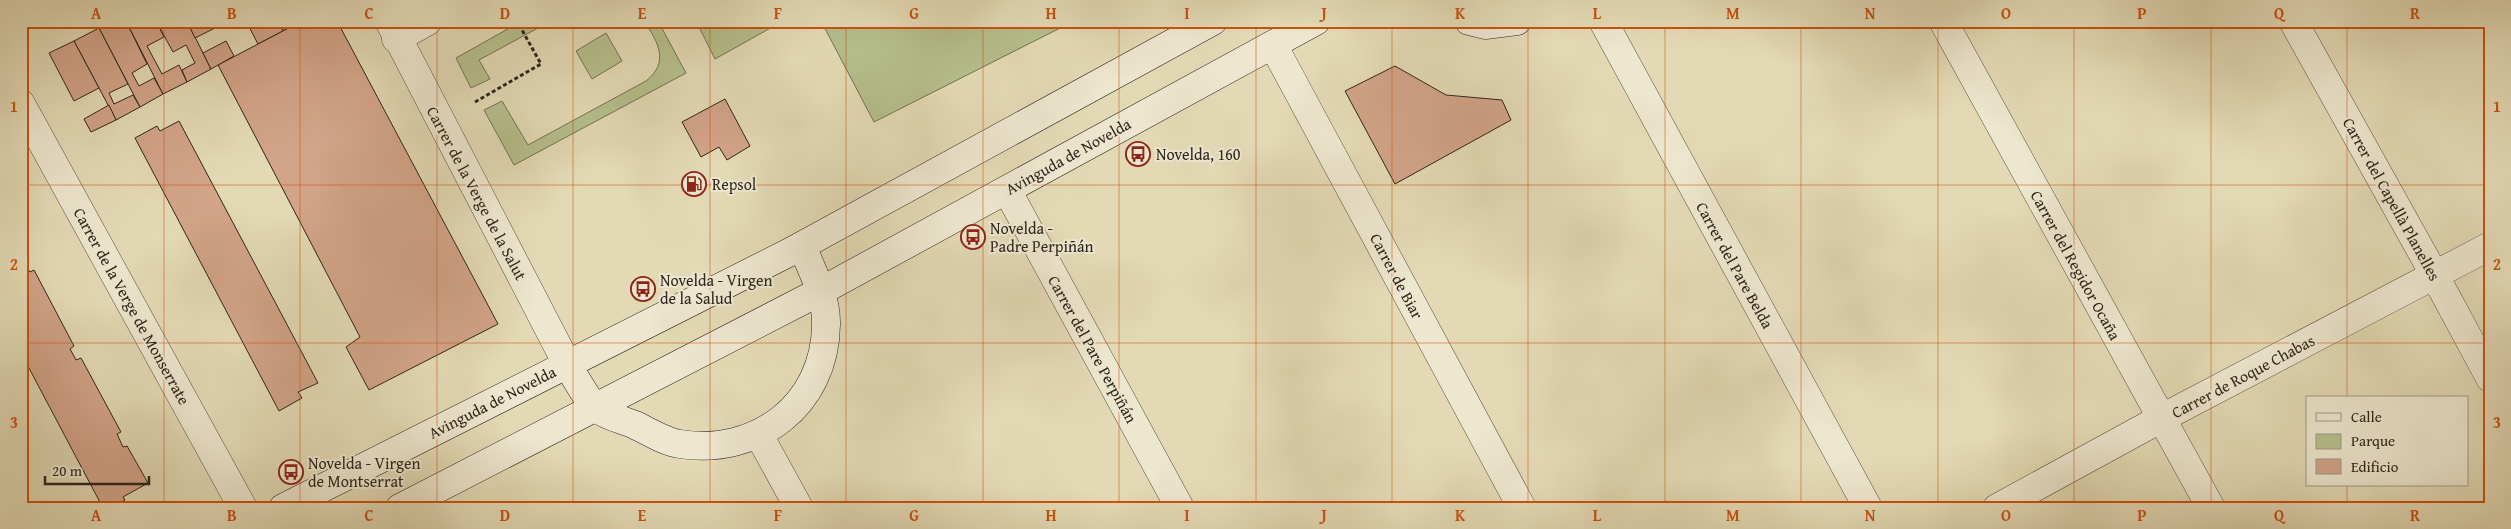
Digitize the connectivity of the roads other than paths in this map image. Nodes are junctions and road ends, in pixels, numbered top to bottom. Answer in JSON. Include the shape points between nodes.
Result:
{"nodes":[{"id":1,"x":428,"y":21,"type":"edge"},
{"id":2,"x":1213,"y":21,"type":"edge"},
{"id":3,"x":1316,"y":21,"type":"edge"},
{"id":4,"x":1469,"y":21,"type":"edge"},
{"id":5,"x":1517,"y":21,"type":"edge"},
{"id":6,"x":1603,"y":21,"type":"edge"},
{"id":7,"x":1943,"y":21,"type":"edge"},
{"id":8,"x":2293,"y":21,"type":"edge"},
{"id":9,"x":392,"y":30,"type":"edge"},
{"id":10,"x":1273,"y":45,"type":"junction"},
{"id":11,"x":21,"y":104,"type":"edge"},
{"id":12,"x":1007,"y":190,"type":"junction"},
{"id":13,"x":802,"y":246,"type":"junction"},
{"id":14,"x":2490,"y":246,"type":"edge"},
{"id":15,"x":2434,"y":274,"type":"junction"},
{"id":16,"x":821,"y":291,"type":"junction"},
{"id":17,"x":567,"y":364,"type":"junction"},
{"id":18,"x":2490,"y":378,"type":"edge"},
{"id":19,"x":596,"y":408,"type":"junction"},
{"id":20,"x":2160,"y":419,"type":"junction"},
{"id":21,"x":759,"y":435,"type":"junction"},
{"id":22,"x":243,"y":508,"type":"edge"},
{"id":23,"x":283,"y":508,"type":"edge"},
{"id":24,"x":400,"y":508,"type":"edge"},
{"id":25,"x":799,"y":508,"type":"edge"},
{"id":26,"x":1180,"y":508,"type":"edge"},
{"id":27,"x":1522,"y":508,"type":"edge"},
{"id":28,"x":1868,"y":508,"type":"edge"},
{"id":29,"x":1997,"y":508,"type":"edge"},
{"id":30,"x":2211,"y":508,"type":"edge"}],
"edges":[{"from":1,"to":9,"type":"street"},
{"from":2,"to":13,"type":"street","name":"Avinguda de Novelda"},
{"from":3,"to":10,"type":"street","name":"Avinguda de Novelda"},
{"from":4,"to":5,"type":"street","via":[[1485,26]]},
{"from":6,"to":28,"type":"street","name":"Carrer del Pare Belda"},
{"from":7,"to":20,"type":"street","name":"Carrer del Regidor Ocaña"},
{"from":8,"to":15,"type":"street","name":"Carrer del Capellà Planelles"},
{"from":9,"to":17,"type":"street","name":"Carrer de la Verge de la Salut"},
{"from":10,"to":12,"type":"street","name":"Avinguda de Novelda"},
{"from":10,"to":27,"type":"street","name":"Carrer de Biar"},
{"from":11,"to":22,"type":"street","name":"Carrer de la Verge de Monserrate"},
{"from":12,"to":16,"type":"street","name":"Avinguda de Novelda"},
{"from":12,"to":26,"type":"street","name":"Carrer del Pare Perpiñán"},
{"from":13,"to":16,"type":"street"},
{"from":13,"to":17,"type":"street","name":"Avinguda de Novelda"},
{"from":14,"to":15,"type":"street","name":"Carrer de Roque Chabas"},
{"from":15,"to":18,"type":"street","name":"Carrer del Capellà Planelles"},
{"from":15,"to":20,"type":"street","name":"Carrer de Roque Chabas"},
{"from":16,"to":19,"type":"street","name":"Avinguda de Novelda"},
{"from":16,"to":21,"type":"street","via":[[826,323],[824,350],[816,378],[795,407]]},
{"from":17,"to":19,"type":"street","name":"Avinguda de Novelda"},
{"from":17,"to":23,"type":"street","name":"Avinguda de Novelda"},
{"from":19,"to":21,"type":"street","via":[[678,444],[716,447]]},
{"from":19,"to":24,"type":"street","name":"Avinguda de Novelda"},
{"from":20,"to":29,"type":"street","name":"Carrer de Roque Chabas"},
{"from":20,"to":30,"type":"street","name":"Carrer del Regidor Ocaña"},
{"from":21,"to":25,"type":"street"}]}
